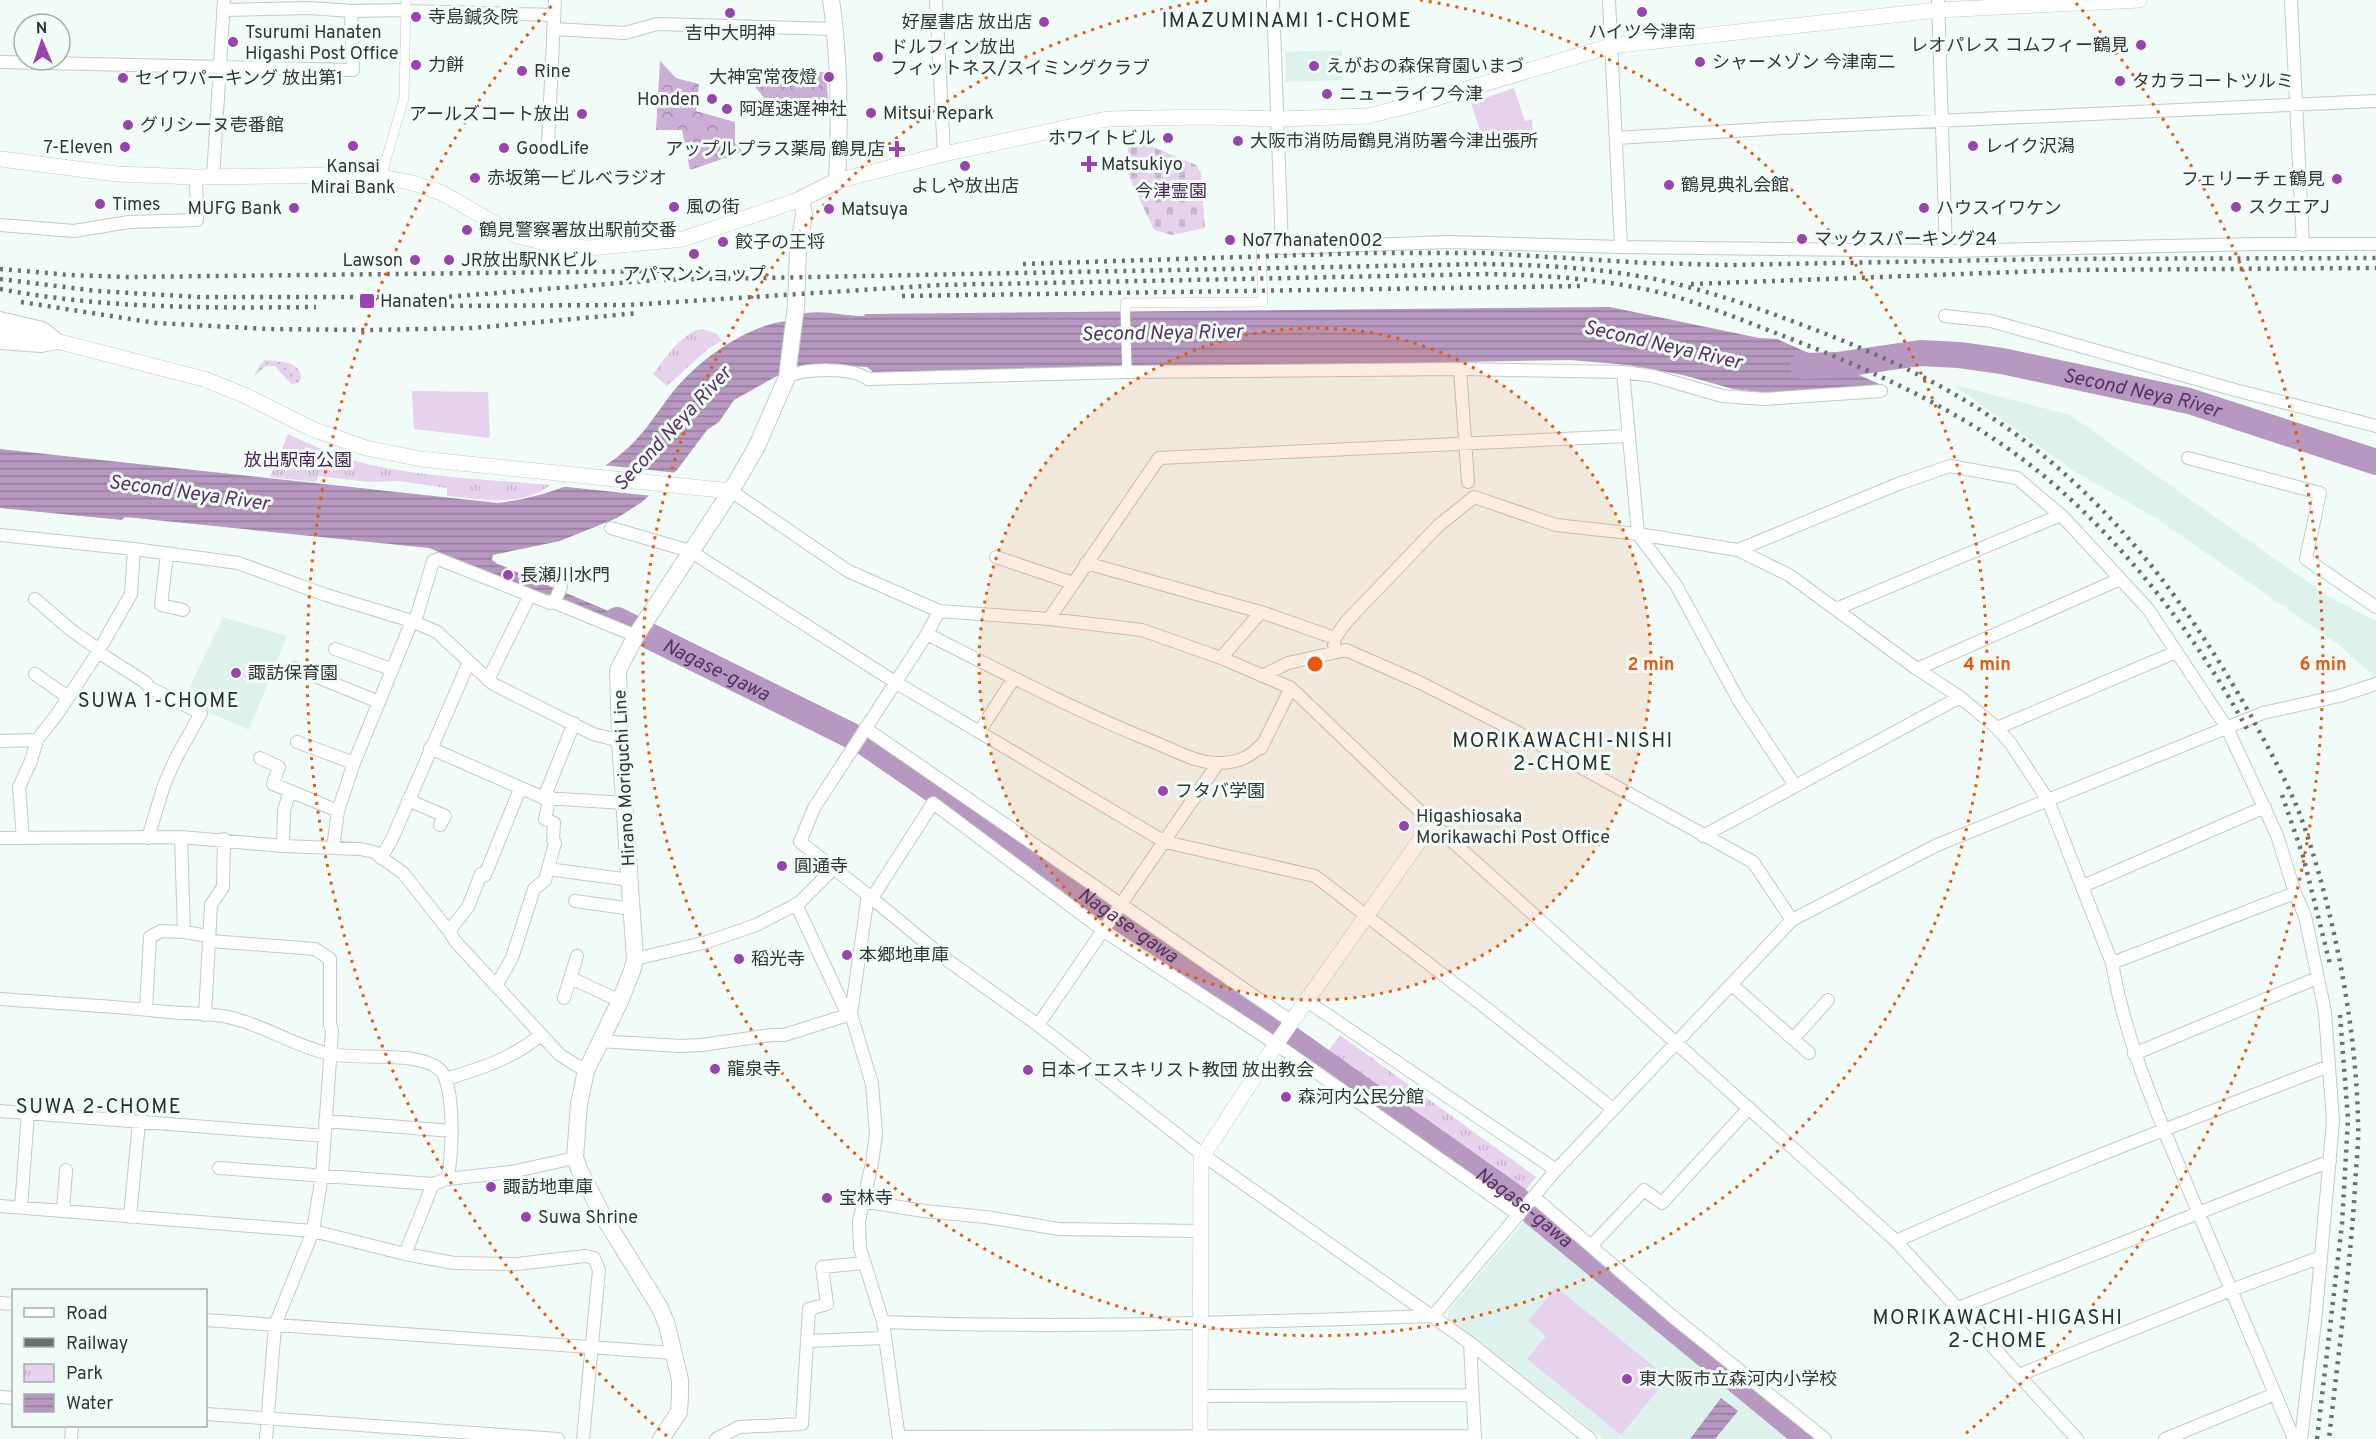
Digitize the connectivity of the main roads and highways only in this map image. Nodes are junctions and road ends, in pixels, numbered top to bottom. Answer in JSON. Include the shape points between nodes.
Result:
{"nodes":[{"id":1,"x":831,"y":0,"type":"edge"},
{"id":2,"x":661,"y":1439,"type":"edge"}],
"edges":[{"from":1,"to":2,"type":"main road","name":"Hirano Moriguchi Line","via":[[840,104],[837,181],[801,199],[804,214],[787,376],[757,446],[638,632],[618,670],[635,959],[620,1001],[586,1071],[575,1158],[603,1216],[667,1325],[680,1380],[679,1412]]}]}
